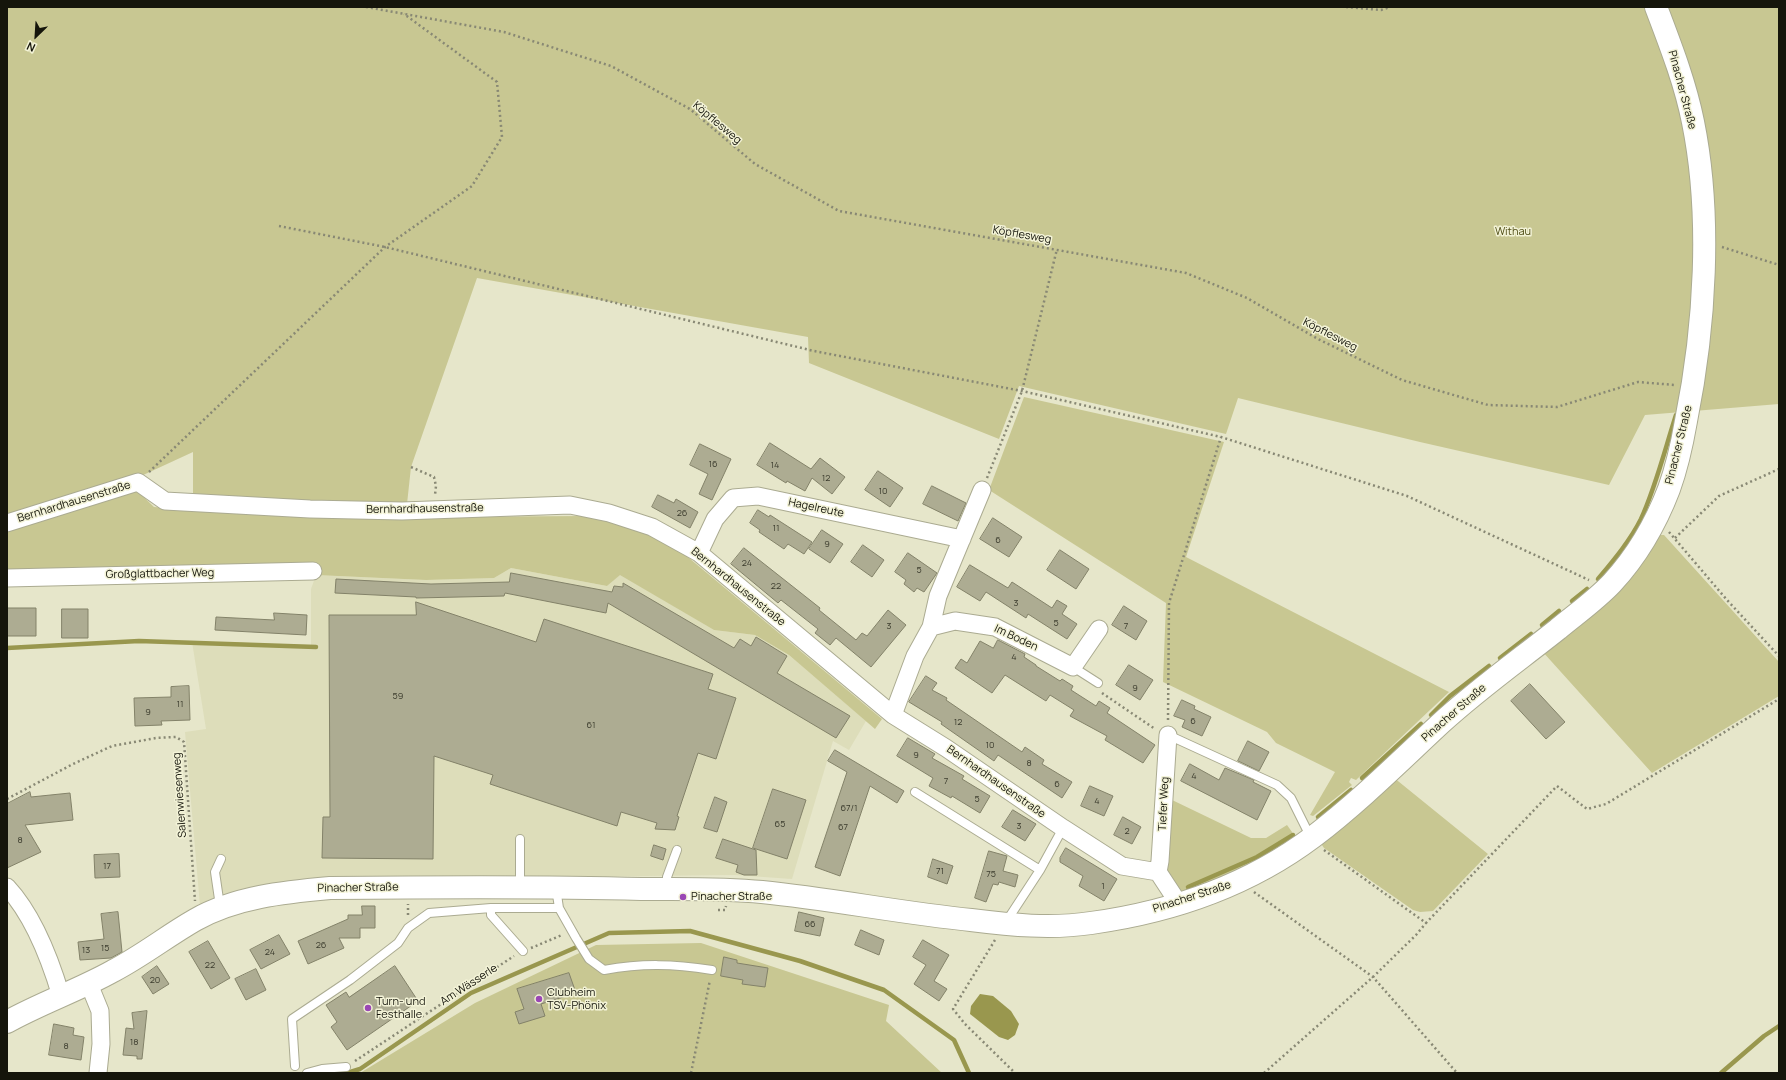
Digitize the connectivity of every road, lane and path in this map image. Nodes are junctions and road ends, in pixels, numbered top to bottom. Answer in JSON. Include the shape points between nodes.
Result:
{"nodes":[{"id":1,"x":366,"y":7,"type":"edge"},
{"id":2,"x":1346,"y":7,"type":"edge"},
{"id":3,"x":1390,"y":7,"type":"edge"},
{"id":4,"x":1656,"y":7,"type":"edge"},
{"id":5,"x":402,"y":13,"type":"junction"},
{"id":6,"x":279,"y":226,"type":"dead end"},
{"id":7,"x":1704,"y":242,"type":"junction"},
{"id":8,"x":385,"y":247,"type":"junction"},
{"id":9,"x":1057,"y":249,"type":"junction"},
{"id":10,"x":1779,"y":265,"type":"edge"},
{"id":11,"x":1693,"y":386,"type":"junction"},
{"id":12,"x":1022,"y":391,"type":"junction"},
{"id":13,"x":1221,"y":437,"type":"junction"},
{"id":14,"x":411,"y":467,"type":"dead end"},
{"id":15,"x":1779,"y":469,"type":"edge"},
{"id":16,"x":138,"y":482,"type":"junction"},
{"id":17,"x":436,"y":486,"type":"dead end"},
{"id":18,"x":982,"y":490,"type":"joint"},
{"id":19,"x":1655,"y":518,"type":"junction"},
{"id":20,"x":7,"y":523,"type":"edge"},
{"id":21,"x":1675,"y":538,"type":"junction"},
{"id":22,"x":962,"y":539,"type":"junction"},
{"id":23,"x":699,"y":553,"type":"junction"},
{"id":24,"x":313,"y":570,"type":"dead end"},
{"id":25,"x":1580,"y":576,"type":"dead end"},
{"id":26,"x":7,"y":578,"type":"edge"},
{"id":27,"x":931,"y":628,"type":"junction"},
{"id":28,"x":1099,"y":628,"type":"dead end"},
{"id":29,"x":1779,"y":656,"type":"edge"},
{"id":30,"x":1074,"y":667,"type":"junction"},
{"id":31,"x":1098,"y":683,"type":"joint"},
{"id":32,"x":1779,"y":699,"type":"edge"},
{"id":33,"x":893,"y":715,"type":"junction"},
{"id":34,"x":1168,"y":735,"type":"junction"},
{"id":35,"x":915,"y":792,"type":"dead end"},
{"id":36,"x":7,"y":799,"type":"edge"},
{"id":37,"x":1063,"y":828,"type":"junction"},
{"id":38,"x":1311,"y":838,"type":"junction"},
{"id":39,"x":520,"y":839,"type":"dead end"},
{"id":40,"x":677,"y":850,"type":"dead end"},
{"id":41,"x":221,"y":859,"type":"dead end"},
{"id":42,"x":1040,"y":870,"type":"junction"},
{"id":43,"x":1158,"y":872,"type":"junction"},
{"id":44,"x":1239,"y":882,"type":"junction"},
{"id":45,"x":7,"y":887,"type":"edge"},
{"id":46,"x":408,"y":887,"type":"junction"},
{"id":47,"x":520,"y":887,"type":"junction"},
{"id":48,"x":556,"y":887,"type":"junction"},
{"id":49,"x":667,"y":889,"type":"junction"},
{"id":50,"x":1179,"y":904,"type":"junction"},
{"id":51,"x":491,"y":908,"type":"junction"},
{"id":52,"x":559,"y":908,"type":"junction"},
{"id":53,"x":221,"y":909,"type":"junction"},
{"id":54,"x":196,"y":919,"type":"junction"},
{"id":55,"x":1426,"y":923,"type":"junction"},
{"id":56,"x":1005,"y":924,"type":"junction"},
{"id":57,"x":408,"y":928,"type":"junction"},
{"id":58,"x":572,"y":928,"type":"junction"},
{"id":59,"x":523,"y":950,"type":"junction"},
{"id":60,"x":652,"y":956,"type":"dead end"},
{"id":61,"x":652,"y":965,"type":"junction"},
{"id":62,"x":712,"y":970,"type":"joint"},
{"id":63,"x":1373,"y":977,"type":"junction"},
{"id":64,"x":90,"y":984,"type":"junction"},
{"id":65,"x":61,"y":996,"type":"junction"},
{"id":66,"x":7,"y":1022,"type":"edge"},
{"id":67,"x":295,"y":1066,"type":"dead end"},
{"id":68,"x":346,"y":1067,"type":"joint"},
{"id":69,"x":98,"y":1073,"type":"edge"},
{"id":70,"x":307,"y":1073,"type":"edge"},
{"id":71,"x":691,"y":1073,"type":"edge"},
{"id":72,"x":1015,"y":1073,"type":"edge"},
{"id":73,"x":1264,"y":1073,"type":"edge"},
{"id":74,"x":1457,"y":1073,"type":"edge"}],
"edges":[{"from":1,"to":5,"type":"path","name":"Köpflesweg"},
{"from":2,"to":3,"type":"path","via":[[1381,10]]},
{"from":4,"to":7,"type":"street","name":"Pinacher Straße","via":[[1678,66],[1693,122]]},
{"from":5,"to":8,"type":"path","via":[[497,82],[502,138],[472,186]]},
{"from":5,"to":9,"type":"path","name":"Köpflesweg","via":[[504,32],[611,66],[690,109],[755,164],[839,211]]},
{"from":6,"to":8,"type":"path"},
{"from":7,"to":10,"type":"path"},
{"from":7,"to":11,"type":"street","name":"Pinacher Straße","via":[[1702,308]]},
{"from":8,"to":12,"type":"path","via":[[814,351]]},
{"from":8,"to":16,"type":"path"},
{"from":9,"to":11,"type":"path","name":"Köpflesweg","via":[[1186,273],[1247,298],[1318,339],[1402,380],[1488,405],[1557,407],[1638,382]]},
{"from":9,"to":12,"type":"path"},
{"from":11,"to":19,"type":"street","name":"Pinacher Straße","via":[[1680,450],[1668,490]]},
{"from":12,"to":13,"type":"path"},
{"from":12,"to":18,"type":"path"},
{"from":13,"to":25,"type":"path","via":[[1407,496]]},
{"from":13,"to":34,"type":"path","via":[[1169,603]]},
{"from":14,"to":17,"type":"path","via":[[434,478]]},
{"from":15,"to":21,"type":"path","via":[[1719,496]]},
{"from":16,"to":20,"type":"street","name":"Bernhardhausenstraße"},
{"from":16,"to":23,"type":"street","name":"Bernhardhausenstraße","via":[[165,501],[272,507],[402,511],[570,505],[609,512],[652,526]]},
{"from":18,"to":22,"type":"street"},
{"from":19,"to":21,"type":"path"},
{"from":19,"to":38,"type":"street","name":"Pinacher Straße","via":[[1634,555],[1610,585],[1457,708],[1347,809]]},
{"from":21,"to":29,"type":"path"},
{"from":22,"to":23,"type":"street","name":"Hagelreute","via":[[758,496],[734,498],[716,519]]},
{"from":22,"to":27,"type":"street","via":[[938,596]]},
{"from":23,"to":33,"type":"street","name":"Bernhardhausenstraße"},
{"from":24,"to":26,"type":"street","name":"Großglattbacher Weg"},
{"from":27,"to":30,"type":"street","name":"Im Boden","via":[[955,621],[995,627]]},
{"from":27,"to":33,"type":"street","via":[[915,656]]},
{"from":28,"to":30,"type":"street"},
{"from":30,"to":31,"type":"lane","name":"Im Boden"},
{"from":31,"to":34,"type":"path","via":[[1102,694]]},
{"from":32,"to":55,"type":"path","via":[[1606,804],[1587,809],[1557,786]]},
{"from":33,"to":37,"type":"street","name":"Bernhardhausenstraße"},
{"from":34,"to":38,"type":"lane","via":[[1277,785],[1291,798]]},
{"from":34,"to":43,"type":"street","name":"Tiefer Weg"},
{"from":35,"to":42,"type":"lane"},
{"from":36,"to":54,"type":"path","name":"Salenwiesenweg","via":[[112,746],[156,738],[176,738],[184,742]]},
{"from":37,"to":42,"type":"lane"},
{"from":37,"to":43,"type":"street","name":"Bernhardhausenstraße","via":[[1122,866]]},
{"from":38,"to":44,"type":"street","name":"Pinacher Straße"},
{"from":38,"to":55,"type":"path","via":[[1325,851]]},
{"from":39,"to":47,"type":"lane"},
{"from":40,"to":49,"type":"lane","via":[[667,877]]},
{"from":41,"to":53,"type":"lane","via":[[214,872]]},
{"from":42,"to":56,"type":"lane"},
{"from":43,"to":50,"type":"street"},
{"from":44,"to":50,"type":"street","name":"Pinacher Straße"},
{"from":44,"to":63,"type":"path"},
{"from":45,"to":65,"type":"street","via":[[42,945]]},
{"from":46,"to":47,"type":"street","name":"Pinacher Straße"},
{"from":46,"to":53,"type":"street","name":"Pinacher Straße","via":[[293,891]]},
{"from":46,"to":57,"type":"path"},
{"from":47,"to":48,"type":"street","name":"Pinacher Straße"},
{"from":48,"to":49,"type":"street","name":"Pinacher Straße","via":[[611,892]]},
{"from":48,"to":52,"type":"lane"},
{"from":49,"to":56,"type":"street","name":"Pinacher Straße","via":[[756,891]]},
{"from":50,"to":56,"type":"street","name":"Pinacher Straße","via":[[1085,924]]},
{"from":51,"to":52,"type":"lane"},
{"from":51,"to":57,"type":"lane","via":[[429,913]]},
{"from":51,"to":59,"type":"lane","via":[[491,914]]},
{"from":52,"to":58,"type":"lane"},
{"from":53,"to":54,"type":"street","name":"Pinacher Straße"},
{"from":54,"to":64,"type":"street","name":"Pinacher Straße"},
{"from":55,"to":63,"type":"path"},
{"from":56,"to":72,"type":"path","via":[[953,1009]]},
{"from":57,"to":67,"type":"lane","via":[[398,943],[350,980],[292,1019]]},
{"from":58,"to":59,"type":"path","name":"Am Wässerle","via":[[557,938]]},
{"from":58,"to":61,"type":"lane","via":[[589,959],[604,970],[632,965]]},
{"from":59,"to":68,"type":"path","name":"Am Wässerle"},
{"from":60,"to":61,"type":"lane"},
{"from":61,"to":62,"type":"lane","via":[[676,964]]},
{"from":62,"to":71,"type":"path"},
{"from":63,"to":73,"type":"path"},
{"from":63,"to":74,"type":"path"},
{"from":64,"to":65,"type":"street","name":"Pinacher Straße"},
{"from":64,"to":69,"type":"street","via":[[100,1011],[101,1044]]},
{"from":65,"to":66,"type":"street","name":"Pinacher Straße"},
{"from":68,"to":70,"type":"lane"}]}
